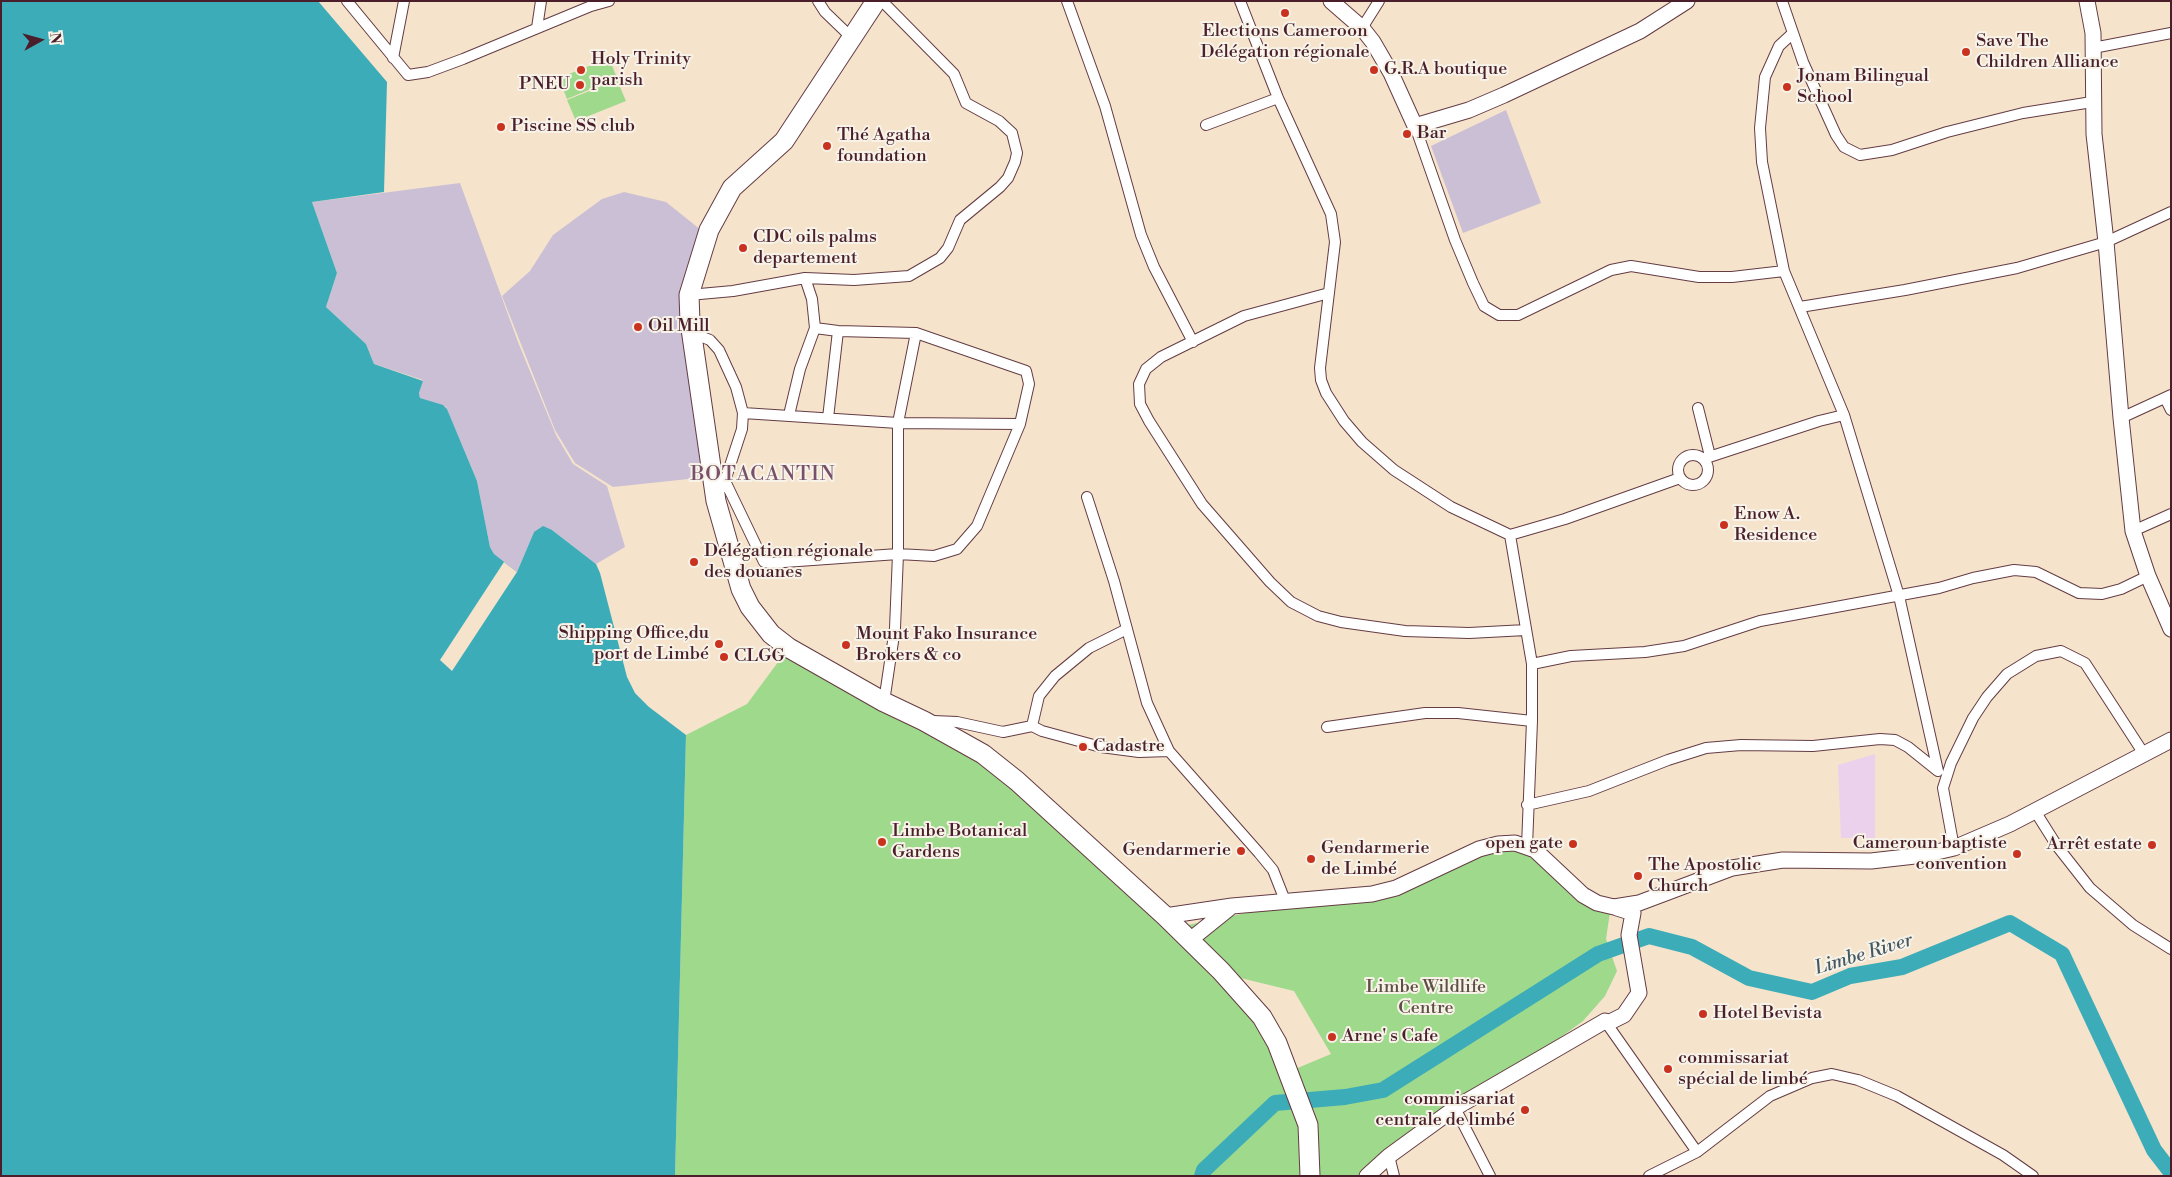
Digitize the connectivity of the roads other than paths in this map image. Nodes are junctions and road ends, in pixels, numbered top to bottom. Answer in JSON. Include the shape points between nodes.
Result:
{"nodes":[{"id":1,"x":347,"y":1,"type":"edge"},
{"id":2,"x":404,"y":1,"type":"edge"},
{"id":3,"x":541,"y":1,"type":"edge"},
{"id":4,"x":609,"y":1,"type":"edge"},
{"id":5,"x":818,"y":1,"type":"edge"},
{"id":6,"x":876,"y":1,"type":"edge"},
{"id":7,"x":882,"y":1,"type":"edge"},
{"id":8,"x":1067,"y":1,"type":"edge"},
{"id":9,"x":1240,"y":1,"type":"edge"},
{"id":10,"x":1331,"y":1,"type":"edge"},
{"id":11,"x":1379,"y":1,"type":"edge"},
{"id":12,"x":1687,"y":1,"type":"edge"},
{"id":13,"x":1782,"y":1,"type":"edge"},
{"id":14,"x":2087,"y":1,"type":"edge"},
{"id":15,"x":589,"y":4,"type":"edge"},
{"id":16,"x":537,"y":28,"type":"junction"},
{"id":17,"x":1362,"y":28,"type":"junction"},
{"id":18,"x":1793,"y":33,"type":"junction"},
{"id":19,"x":2171,"y":33,"type":"edge"},
{"id":20,"x":853,"y":39,"type":"junction"},
{"id":21,"x":2093,"y":48,"type":"junction"},
{"id":22,"x":393,"y":58,"type":"junction"},
{"id":23,"x":1278,"y":98,"type":"junction"},
{"id":24,"x":2092,"y":102,"type":"junction"},
{"id":25,"x":1206,"y":125,"type":"dead end"},
{"id":26,"x":1415,"y":126,"type":"junction"},
{"id":27,"x":2171,"y":212,"type":"edge"},
{"id":28,"x":2106,"y":242,"type":"junction"},
{"id":29,"x":1784,"y":271,"type":"junction"},
{"id":30,"x":805,"y":278,"type":"junction"},
{"id":31,"x":1329,"y":293,"type":"junction"},
{"id":32,"x":689,"y":295,"type":"junction"},
{"id":33,"x":1800,"y":307,"type":"junction"},
{"id":34,"x":815,"y":328,"type":"junction"},
{"id":35,"x":838,"y":331,"type":"junction"},
{"id":36,"x":692,"y":333,"type":"junction"},
{"id":37,"x":916,"y":333,"type":"junction"},
{"id":38,"x":1193,"y":342,"type":"junction"},
{"id":39,"x":2168,"y":396,"type":"edge"},
{"id":40,"x":1698,"y":408,"type":"dead end"},
{"id":41,"x":2171,"y":410,"type":"edge"},
{"id":42,"x":743,"y":413,"type":"junction"},
{"id":43,"x":789,"y":415,"type":"junction"},
{"id":44,"x":1844,"y":415,"type":"junction"},
{"id":45,"x":828,"y":418,"type":"junction"},
{"id":46,"x":2120,"y":418,"type":"junction"},
{"id":47,"x":898,"y":423,"type":"junction"},
{"id":48,"x":1020,"y":424,"type":"junction"},
{"id":49,"x":1706,"y":457,"type":"junction"},
{"id":50,"x":1680,"y":478,"type":"junction"},
{"id":51,"x":725,"y":481,"type":"junction"},
{"id":52,"x":1087,"y":497,"type":"dead end"},
{"id":53,"x":716,"y":501,"type":"junction"},
{"id":54,"x":2171,"y":514,"type":"edge"},
{"id":55,"x":2133,"y":531,"type":"junction"},
{"id":56,"x":1510,"y":535,"type":"junction"},
{"id":57,"x":898,"y":554,"type":"junction"},
{"id":58,"x":2148,"y":576,"type":"junction"},
{"id":59,"x":1899,"y":596,"type":"junction"},
{"id":60,"x":1127,"y":629,"type":"junction"},
{"id":61,"x":2171,"y":629,"type":"edge"},
{"id":62,"x":1526,"y":630,"type":"junction"},
{"id":63,"x":1532,"y":664,"type":"junction"},
{"id":64,"x":884,"y":702,"type":"junction"},
{"id":65,"x":924,"y":721,"type":"junction"},
{"id":66,"x":1532,"y":721,"type":"junction"},
{"id":67,"x":1032,"y":726,"type":"junction"},
{"id":68,"x":1327,"y":727,"type":"dead end"},
{"id":69,"x":2171,"y":740,"type":"edge"},
{"id":70,"x":1169,"y":751,"type":"junction"},
{"id":71,"x":2144,"y":754,"type":"junction"},
{"id":72,"x":1938,"y":771,"type":"junction"},
{"id":73,"x":1942,"y":788,"type":"junction"},
{"id":74,"x":1527,"y":805,"type":"junction"},
{"id":75,"x":2035,"y":812,"type":"junction"},
{"id":76,"x":1527,"y":846,"type":"junction"},
{"id":77,"x":1954,"y":848,"type":"junction"},
{"id":78,"x":1286,"y":903,"type":"junction"},
{"id":79,"x":1232,"y":906,"type":"junction"},
{"id":80,"x":1614,"y":907,"type":"junction"},
{"id":81,"x":1165,"y":916,"type":"junction"},
{"id":82,"x":1190,"y":940,"type":"junction"},
{"id":83,"x":2171,"y":949,"type":"edge"},
{"id":84,"x":1605,"y":1021,"type":"junction"},
{"id":85,"x":1455,"y":1108,"type":"junction"},
{"id":86,"x":1697,"y":1152,"type":"junction"},
{"id":87,"x":1389,"y":1156,"type":"junction"},
{"id":88,"x":1310,"y":1176,"type":"edge"},
{"id":89,"x":1366,"y":1176,"type":"edge"},
{"id":90,"x":1394,"y":1176,"type":"edge"},
{"id":91,"x":1490,"y":1176,"type":"edge"},
{"id":92,"x":1649,"y":1176,"type":"edge"},
{"id":93,"x":2034,"y":1176,"type":"edge"}],
"edges":[{"from":1,"to":22,"type":"street"},
{"from":2,"to":22,"type":"street"},
{"from":3,"to":16,"type":"street"},
{"from":4,"to":15,"type":"street"},
{"from":5,"to":20,"type":"street"},
{"from":6,"to":20,"type":"highway"},
{"from":7,"to":30,"type":"street","via":[[954,74],[966,103],[1007,126],[1015,142],[1016,162],[1000,187],[960,220],[940,258],[921,271],[909,276],[854,280]]},
{"from":8,"to":38,"type":"street","via":[[1106,106],[1141,235]]},
{"from":9,"to":23,"type":"street"},
{"from":10,"to":17,"type":"street"},
{"from":11,"to":17,"type":"street"},
{"from":12,"to":26,"type":"street","via":[[1640,31],[1504,95],[1469,110]]},
{"from":13,"to":18,"type":"street"},
{"from":14,"to":21,"type":"street"},
{"from":15,"to":16,"type":"street"},
{"from":16,"to":22,"type":"street","via":[[428,72],[408,75]]},
{"from":17,"to":26,"type":"street","via":[[1381,54]]},
{"from":18,"to":24,"type":"street","via":[[1836,135],[1844,147],[1860,155],[1892,150],[2014,115]]},
{"from":18,"to":29,"type":"street","via":[[1779,46],[1765,77],[1760,128],[1762,162]]},
{"from":19,"to":21,"type":"street"},
{"from":20,"to":32,"type":"highway","via":[[784,141],[732,188],[709,230]]},
{"from":21,"to":24,"type":"street"},
{"from":23,"to":25,"type":"street"},
{"from":23,"to":31,"type":"street","via":[[1334,225]]},
{"from":24,"to":28,"type":"street"},
{"from":26,"to":29,"type":"street","via":[[1473,283],[1484,306],[1499,314],[1518,315],[1611,270],[1631,266],[1699,276],[1732,277]]},
{"from":27,"to":28,"type":"street"},
{"from":28,"to":33,"type":"street","via":[[2017,268]]},
{"from":28,"to":46,"type":"street"},
{"from":29,"to":33,"type":"street"},
{"from":30,"to":32,"type":"street"},
{"from":30,"to":34,"type":"street","via":[[812,299]]},
{"from":31,"to":38,"type":"street","via":[[1244,316]]},
{"from":31,"to":56,"type":"street","via":[[1321,380],[1344,421],[1394,470],[1451,508]]},
{"from":32,"to":36,"type":"highway"},
{"from":33,"to":44,"type":"street"},
{"from":34,"to":35,"type":"street"},
{"from":34,"to":43,"type":"street","via":[[800,369]]},
{"from":35,"to":37,"type":"street"},
{"from":35,"to":45,"type":"street"},
{"from":36,"to":42,"type":"street","via":[[710,340],[719,350],[736,386]]},
{"from":36,"to":53,"type":"highway"},
{"from":37,"to":47,"type":"street"},
{"from":37,"to":48,"type":"street","via":[[1026,370],[1029,384]]},
{"from":38,"to":62,"type":"street","via":[[1161,357],[1146,369],[1139,384],[1140,404],[1202,504],[1291,602],[1318,616],[1341,622],[1406,631],[1469,633]]},
{"from":39,"to":41,"type":"street"},
{"from":39,"to":46,"type":"street"},
{"from":40,"to":49,"type":"street"},
{"from":42,"to":43,"type":"street"},
{"from":42,"to":51,"type":"street","via":[[742,429]]},
{"from":43,"to":45,"type":"street"},
{"from":44,"to":49,"type":"street"},
{"from":44,"to":59,"type":"street"},
{"from":45,"to":47,"type":"street"},
{"from":46,"to":55,"type":"street"},
{"from":47,"to":48,"type":"street"},
{"from":47,"to":57,"type":"street"},
{"from":48,"to":57,"type":"street","via":[[977,526],[956,549],[934,556]]},
{"from":49,"to":50,"type":"street","via":[[1690,456],[1682,460],[1678,469]]},
{"from":49,"to":50,"type":"street","via":[[1708,472],[1704,481],[1696,486]]},
{"from":50,"to":56,"type":"street"},
{"from":51,"to":53,"type":"street"},
{"from":51,"to":57,"type":"street","via":[[764,562]]},
{"from":52,"to":60,"type":"street"},
{"from":53,"to":64,"type":"highway","via":[[741,589],[771,634],[789,648]]},
{"from":54,"to":55,"type":"street"},
{"from":55,"to":58,"type":"street"},
{"from":56,"to":62,"type":"street"},
{"from":57,"to":64,"type":"street","via":[[895,628]]},
{"from":58,"to":59,"type":"street","via":[[2102,594],[2079,593],[2036,572],[2014,570]]},
{"from":58,"to":61,"type":"street"},
{"from":59,"to":63,"type":"street","via":[[1760,621],[1684,646],[1645,652],[1571,656]]},
{"from":59,"to":72,"type":"street"},
{"from":60,"to":67,"type":"street","via":[[1089,648],[1055,676],[1039,696]]},
{"from":60,"to":70,"type":"street","via":[[1147,702]]},
{"from":62,"to":63,"type":"street"},
{"from":63,"to":66,"type":"street"},
{"from":64,"to":65,"type":"highway"},
{"from":65,"to":67,"type":"street","via":[[957,722],[1002,732]]},
{"from":65,"to":81,"type":"highway","via":[[983,754]]},
{"from":66,"to":68,"type":"street","via":[[1424,712]]},
{"from":66,"to":74,"type":"street"},
{"from":67,"to":70,"type":"street","via":[[1101,746],[1138,752]]},
{"from":69,"to":71,"type":"street"},
{"from":70,"to":78,"type":"street","via":[[1259,853],[1272,870]]},
{"from":71,"to":73,"type":"street","via":[[2085,663],[2061,651],[2036,656],[2006,674],[1973,718]]},
{"from":71,"to":75,"type":"street"},
{"from":72,"to":73,"type":"street"},
{"from":72,"to":74,"type":"street","via":[[1895,740],[1813,746],[1741,745],[1706,748],[1588,791]]},
{"from":73,"to":77,"type":"street"},
{"from":74,"to":76,"type":"street"},
{"from":75,"to":77,"type":"street"},
{"from":75,"to":83,"type":"street","via":[[2090,888],[2133,924]]},
{"from":76,"to":78,"type":"street","via":[[1498,844],[1396,888],[1372,894]]},
{"from":76,"to":80,"type":"street","via":[[1547,859],[1583,894],[1597,903]]},
{"from":77,"to":80,"type":"street","via":[[1899,859],[1842,862],[1783,860],[1732,868],[1639,903]]},
{"from":78,"to":79,"type":"street"},
{"from":79,"to":81,"type":"street"},
{"from":79,"to":82,"type":"street"},
{"from":80,"to":84,"type":"street","via":[[1633,912],[1628,935],[1639,993],[1624,1015]]},
{"from":81,"to":82,"type":"highway"},
{"from":82,"to":88,"type":"highway","via":[[1262,1017],[1277,1043],[1308,1125]]},
{"from":84,"to":85,"type":"street"},
{"from":84,"to":86,"type":"street"},
{"from":85,"to":87,"type":"street"},
{"from":85,"to":91,"type":"street"},
{"from":86,"to":92,"type":"street"},
{"from":86,"to":93,"type":"street","via":[[1770,1096],[1812,1078],[1832,1074],[1858,1080],[1897,1096],[2003,1155]]},
{"from":87,"to":89,"type":"street"},
{"from":87,"to":90,"type":"street"}]}
